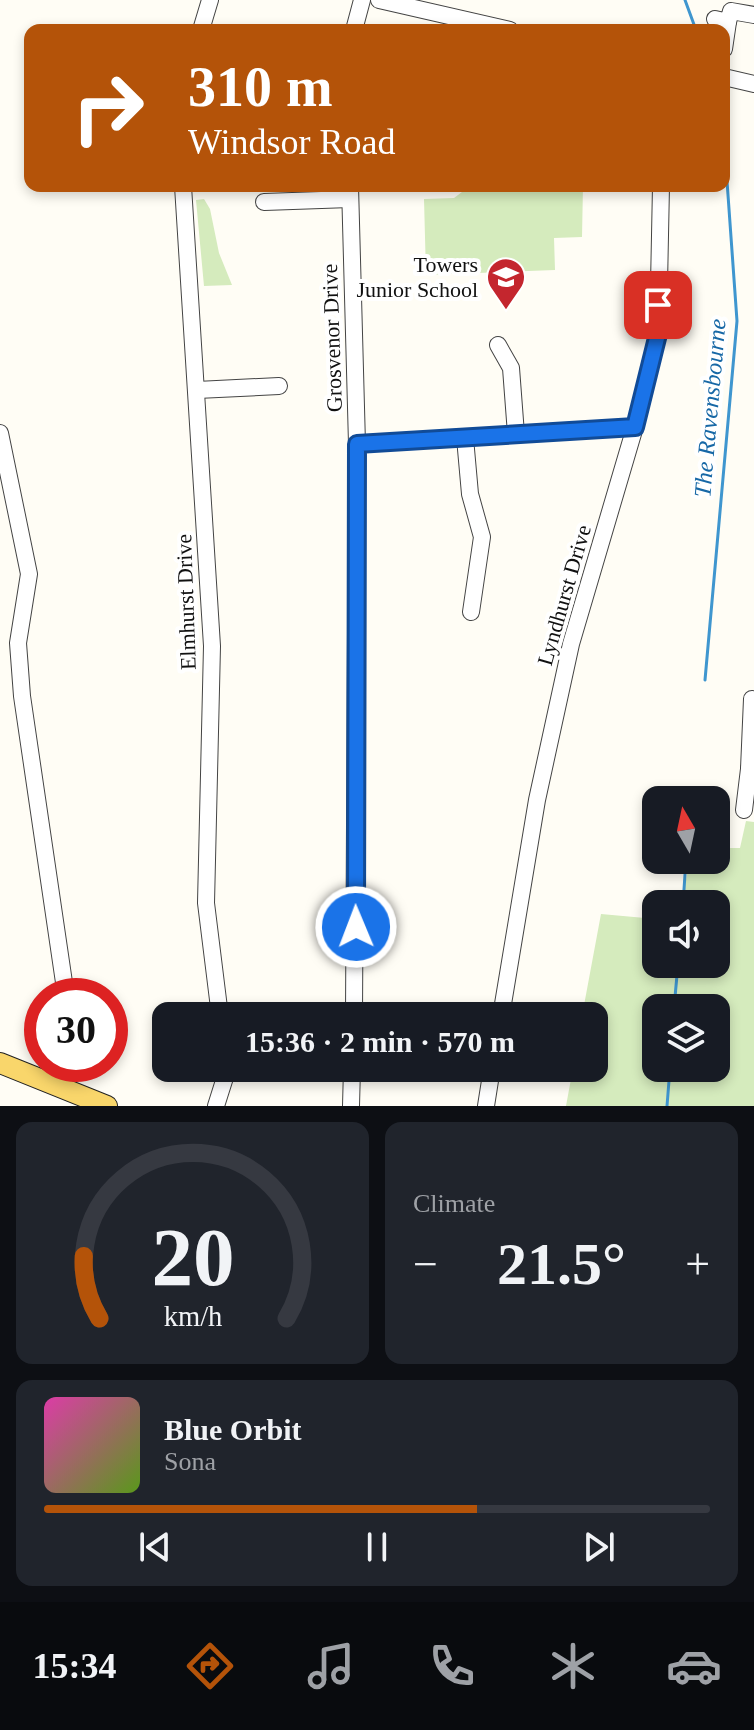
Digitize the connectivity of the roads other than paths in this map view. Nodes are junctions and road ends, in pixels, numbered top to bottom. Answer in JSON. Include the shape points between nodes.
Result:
{"nodes":[{"id":1,"x":210,"y":0,"type":"edge"},
{"id":2,"x":362,"y":0,"type":"edge"},
{"id":3,"x":379,"y":0,"type":"edge"},
{"id":4,"x":754,"y":15,"type":"edge"},
{"id":5,"x":203,"y":24,"type":"edge"},
{"id":6,"x":356,"y":24,"type":"edge"},
{"id":7,"x":484,"y":24,"type":"edge"},
{"id":8,"x":722,"y":24,"type":"edge"},
{"id":9,"x":730,"y":78,"type":"edge"},
{"id":10,"x":754,"y":84,"type":"edge"},
{"id":11,"x":183,"y":192,"type":"edge"},
{"id":12,"x":661,"y":192,"type":"edge"},
{"id":13,"x":350,"y":193,"type":"edge"},
{"id":14,"x":264,"y":202,"type":"dead end"},
{"id":15,"x":498,"y":345,"type":"dead end"},
{"id":16,"x":279,"y":386,"type":"dead end"},
{"id":17,"x":197,"y":390,"type":"junction"},
{"id":18,"x":635,"y":427,"type":"junction"},
{"id":19,"x":0,"y":433,"type":"edge"},
{"id":20,"x":516,"y":434,"type":"junction"},
{"id":21,"x":465,"y":438,"type":"junction"},
{"id":22,"x":357,"y":444,"type":"junction"},
{"id":23,"x":471,"y":612,"type":"dead end"},
{"id":24,"x":752,"y":699,"type":"edge"},
{"id":25,"x":751,"y":769,"type":"edge"},
{"id":26,"x":744,"y":810,"type":"dead end"},
{"id":27,"x":63,"y":978,"type":"edge"},
{"id":28,"x":218,"y":1002,"type":"edge"},
{"id":29,"x":354,"y":1002,"type":"edge"},
{"id":30,"x":503,"y":1002,"type":"edge"},
{"id":31,"x":0,"y":1063,"type":"edge"},
{"id":32,"x":24,"y":1067,"type":"edge"},
{"id":33,"x":64,"y":1082,"type":"edge"},
{"id":34,"x":224,"y":1082,"type":"edge"},
{"id":35,"x":352,"y":1082,"type":"edge"},
{"id":36,"x":490,"y":1082,"type":"edge"},
{"id":37,"x":107,"y":1106,"type":"edge"},
{"id":38,"x":216,"y":1106,"type":"edge"},
{"id":39,"x":351,"y":1106,"type":"edge"},
{"id":40,"x":486,"y":1106,"type":"edge"}],
"edges":[{"from":1,"to":5,"type":"street"},
{"from":2,"to":6,"type":"street"},
{"from":3,"to":7,"type":"street"},
{"from":4,"to":8,"type":"street","via":[[731,11]]},
{"from":9,"to":10,"type":"street"},
{"from":11,"to":17,"type":"street","name":"Elmhurst Drive"},
{"from":12,"to":18,"type":"street","name":"Lyndhurst Drive","via":[[658,334]]},
{"from":13,"to":14,"type":"street"},
{"from":13,"to":22,"type":"street","name":"Grosvenor Drive"},
{"from":15,"to":20,"type":"street","via":[[511,368]]},
{"from":16,"to":17,"type":"street"},
{"from":17,"to":28,"type":"street","name":"Elmhurst Drive","via":[[212,646],[206,903]]},
{"from":18,"to":20,"type":"street"},
{"from":18,"to":30,"type":"street","name":"Lyndhurst Drive","via":[[571,644],[537,800]]},
{"from":19,"to":27,"type":"street","via":[[29,574],[18,643],[22,696]]},
{"from":20,"to":21,"type":"street"},
{"from":21,"to":22,"type":"street"},
{"from":21,"to":23,"type":"street","via":[[470,494],[482,537]]},
{"from":22,"to":29,"type":"street","name":"Grosvenor Drive"},
{"from":24,"to":25,"type":"street"},
{"from":25,"to":26,"type":"street"},
{"from":31,"to":32,"type":"main road"},
{"from":33,"to":37,"type":"main road"},
{"from":34,"to":38,"type":"street"},
{"from":35,"to":39,"type":"street"},
{"from":36,"to":40,"type":"street"}]}
